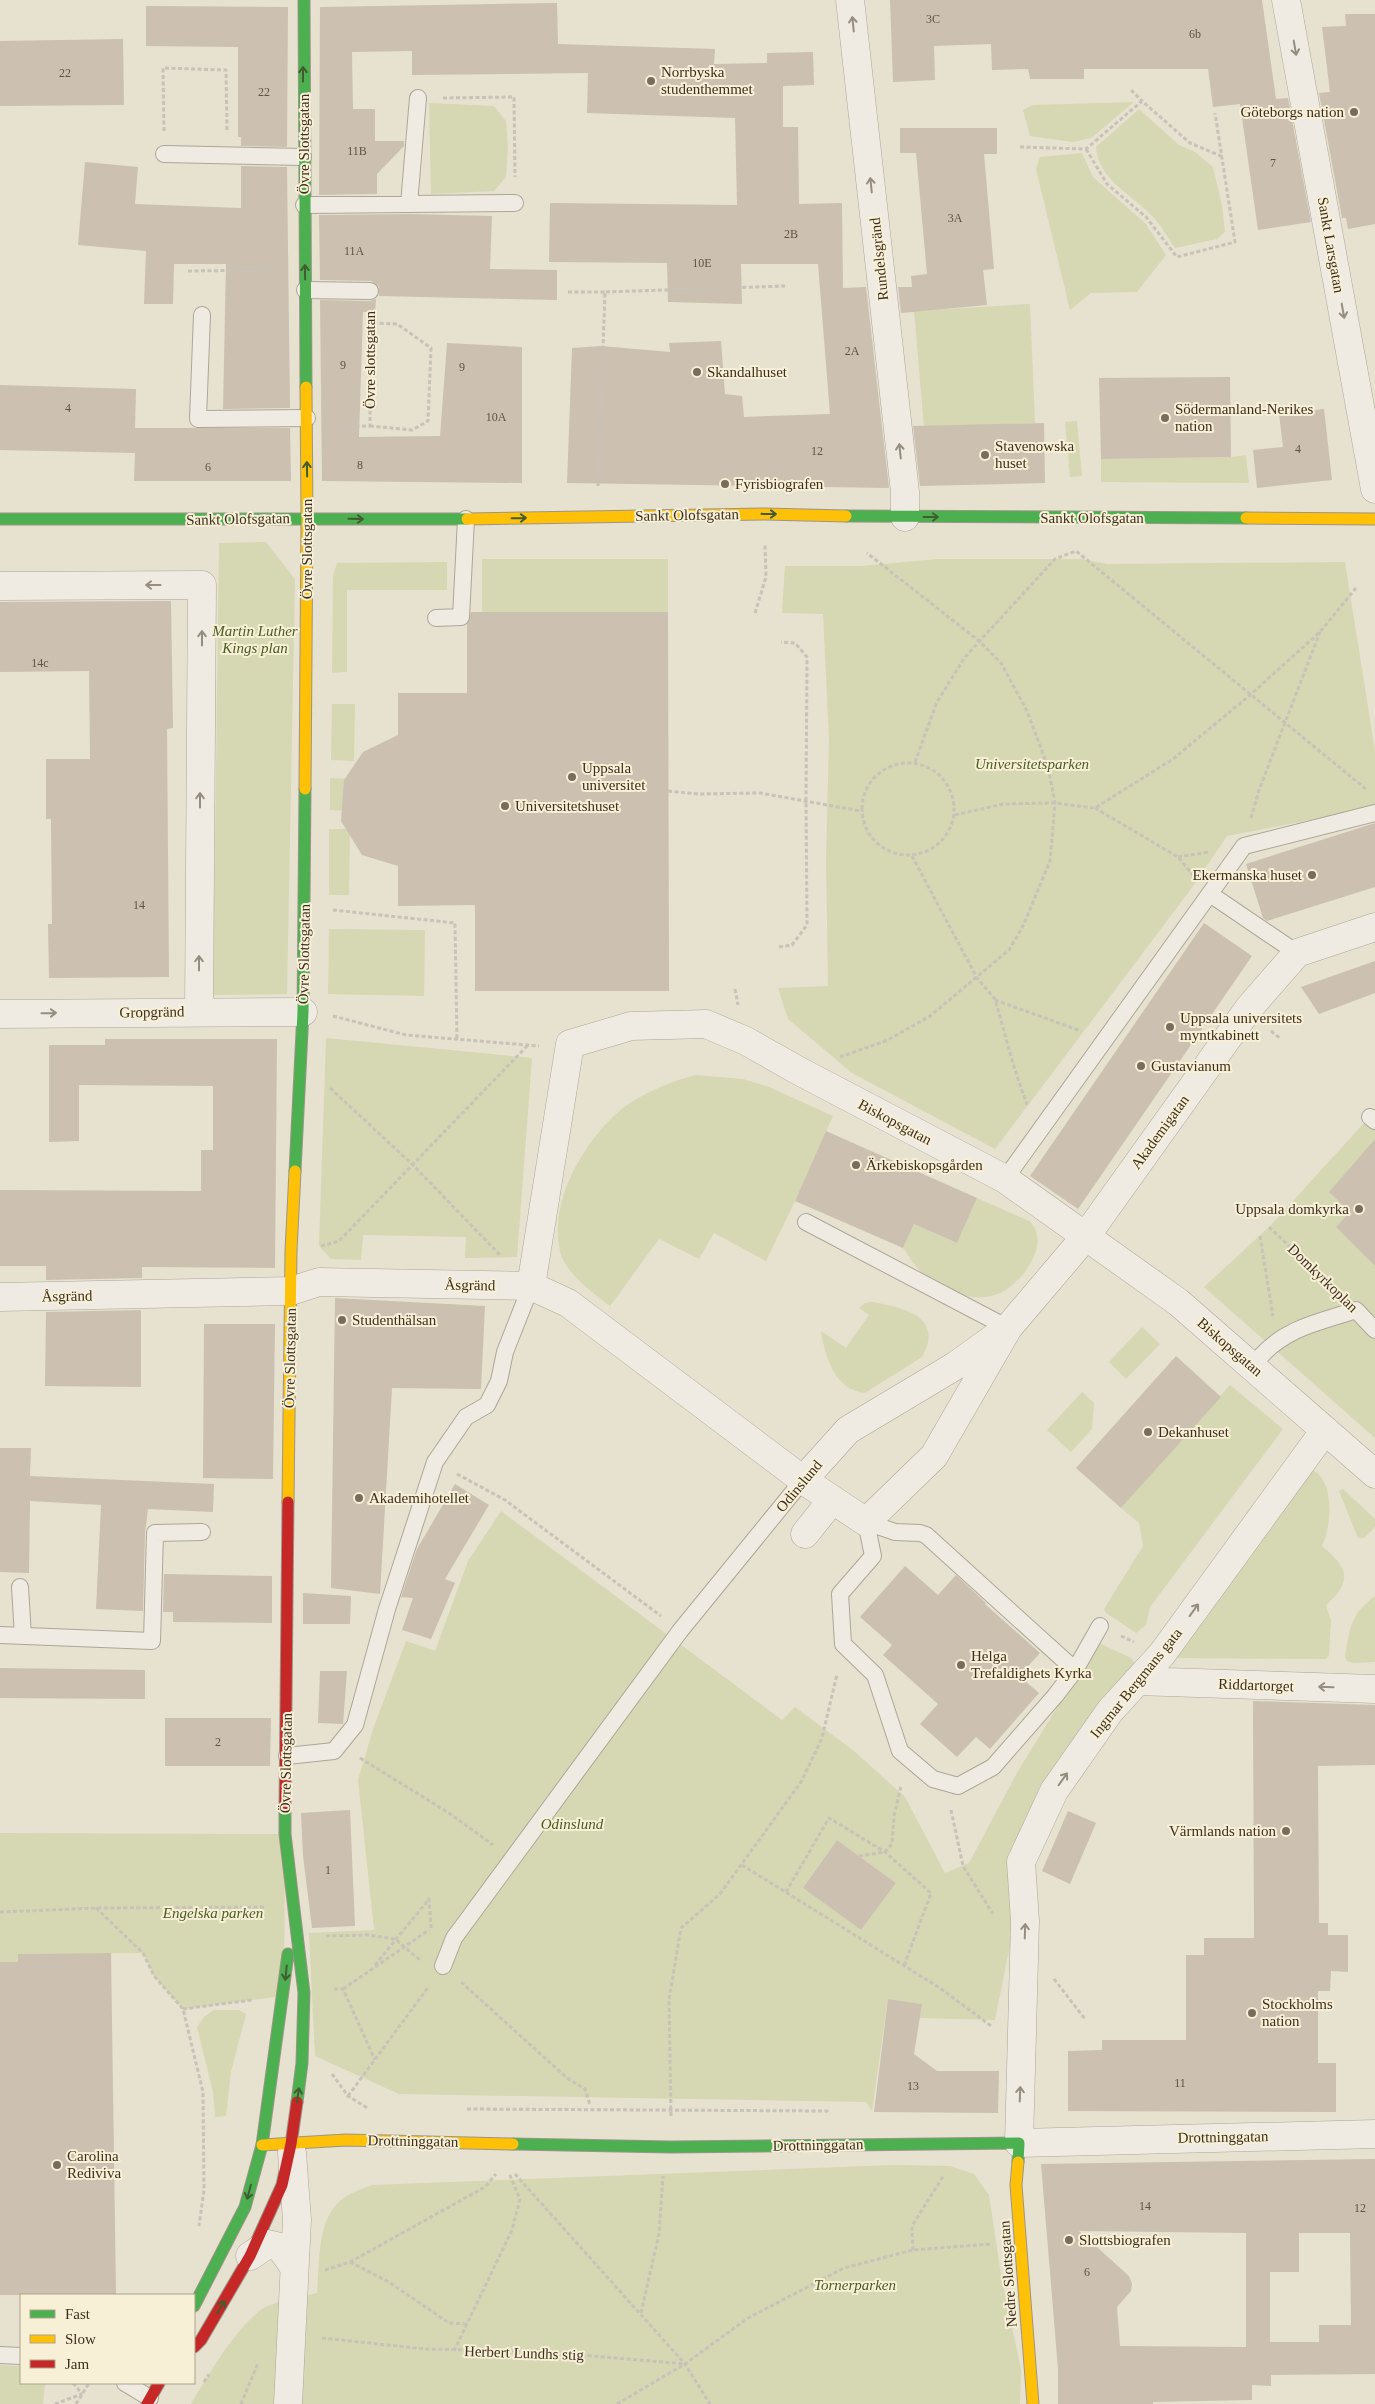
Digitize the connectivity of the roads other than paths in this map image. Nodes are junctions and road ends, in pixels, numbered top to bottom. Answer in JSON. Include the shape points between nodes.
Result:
{"nodes":[{"id":1,"x":304,"y":0,"type":"edge"},
{"id":2,"x":850,"y":0,"type":"edge"},
{"id":3,"x":1286,"y":0,"type":"edge"},
{"id":4,"x":418,"y":98,"type":"road end"},
{"id":5,"x":164,"y":154,"type":"road end"},
{"id":6,"x":303,"y":157,"type":"junction"},
{"id":7,"x":515,"y":203,"type":"road end"},
{"id":8,"x":409,"y":204,"type":"junction"},
{"id":9,"x":304,"y":205,"type":"junction"},
{"id":10,"x":305,"y":290,"type":"junction"},
{"id":11,"x":370,"y":291,"type":"road end"},
{"id":12,"x":202,"y":316,"type":"dead end"},
{"id":13,"x":307,"y":423,"type":"junction"},
{"id":14,"x":1375,"y":489,"type":"edge"},
{"id":15,"x":905,"y":517,"type":"junction"},
{"id":16,"x":308,"y":518,"type":"junction"},
{"id":17,"x":0,"y":519,"type":"edge"},
{"id":18,"x":466,"y":519,"type":"junction"},
{"id":19,"x":1375,"y":519,"type":"edge"},
{"id":20,"x":0,"y":586,"type":"edge"},
{"id":21,"x":436,"y":618,"type":"dead end"},
{"id":22,"x":1375,"y":813,"type":"edge"},
{"id":23,"x":1210,"y":894,"type":"junction"},
{"id":24,"x":1375,"y":926,"type":"edge"},
{"id":25,"x":1298,"y":953,"type":"junction"},
{"id":26,"x":198,"y":1012,"type":"junction"},
{"id":27,"x":303,"y":1012,"type":"junction"},
{"id":28,"x":0,"y":1014,"type":"edge"},
{"id":29,"x":1005,"y":1179,"type":"junction"},
{"id":30,"x":806,"y":1222,"type":"dead end"},
{"id":31,"x":1086,"y":1236,"type":"junction"},
{"id":32,"x":530,"y":1286,"type":"junction"},
{"id":33,"x":291,"y":1292,"type":"junction"},
{"id":34,"x":0,"y":1297,"type":"edge"},
{"id":35,"x":1008,"y":1328,"type":"junction"},
{"id":36,"x":1375,"y":1330,"type":"edge"},
{"id":37,"x":1261,"y":1356,"type":"dead end"},
{"id":38,"x":1325,"y":1430,"type":"junction"},
{"id":39,"x":1375,"y":1474,"type":"edge"},
{"id":40,"x":803,"y":1480,"type":"junction"},
{"id":41,"x":832,"y":1500,"type":"junction"},
{"id":42,"x":866,"y":1522,"type":"junction"},
{"id":43,"x":202,"y":1532,"type":"dead end"},
{"id":44,"x":805,"y":1534,"type":"dead end"},
{"id":45,"x":20,"y":1587,"type":"dead end"},
{"id":46,"x":1100,"y":1626,"type":"dead end"},
{"id":47,"x":0,"y":1635,"type":"edge"},
{"id":48,"x":23,"y":1636,"type":"junction"},
{"id":49,"x":1075,"y":1670,"type":"junction"},
{"id":50,"x":1137,"y":1680,"type":"junction"},
{"id":51,"x":1375,"y":1689,"type":"edge"},
{"id":52,"x":287,"y":1756,"type":"junction"},
{"id":53,"x":293,"y":1907,"type":"junction"},
{"id":54,"x":443,"y":1966,"type":"road end"},
{"id":55,"x":1375,"y":2134,"type":"edge"},
{"id":56,"x":1019,"y":2142,"type":"junction"},
{"id":57,"x":291,"y":2144,"type":"junction"},
{"id":58,"x":262,"y":2145,"type":"junction"},
{"id":59,"x":250,"y":2256,"type":"junction"},
{"id":60,"x":294,"y":2268,"type":"junction"},
{"id":61,"x":195,"y":2304,"type":"edge"},
{"id":62,"x":195,"y":2346,"type":"edge"},
{"id":63,"x":0,"y":2355,"type":"edge"},
{"id":64,"x":20,"y":2356,"type":"edge"},
{"id":65,"x":126,"y":2384,"type":"edge"},
{"id":66,"x":158,"y":2384,"type":"edge"},
{"id":67,"x":148,"y":2401,"type":"edge"},
{"id":68,"x":288,"y":2404,"type":"edge"},
{"id":69,"x":1033,"y":2404,"type":"edge"}],
"edges":[{"from":6,"to":1,"type":"street","name":"Övre Slottsgatan","one_way":true},
{"from":15,"to":2,"type":"street","name":"Rundelsgränd","one_way":true,"via":[[905,492]]},
{"from":3,"to":14,"type":"street","name":"Sankt Larsgatan","one_way":true},
{"from":4,"to":8,"type":"lane"},
{"from":5,"to":6,"type":"lane"},
{"from":6,"to":9,"type":"street","name":"Övre Slottsgatan"},
{"from":7,"to":8,"type":"lane"},
{"from":8,"to":9,"type":"lane"},
{"from":10,"to":9,"type":"street","name":"Övre Slottsgatan","one_way":true},
{"from":10,"to":11,"type":"lane"},
{"from":10,"to":13,"type":"street","name":"Övre Slottsgatan"},
{"from":12,"to":13,"type":"lane","via":[[198,419]]},
{"from":16,"to":13,"type":"street","name":"Övre Slottsgatan","one_way":true},
{"from":18,"to":15,"type":"street","name":"Sankt Olofsgatan","one_way":true,"via":[[764,514]]},
{"from":15,"to":19,"type":"street","name":"Sankt Olofsgatan","one_way":true},
{"from":16,"to":17,"type":"street","name":"Sankt Olofsgatan"},
{"from":16,"to":18,"type":"street","name":"Sankt Olofsgatan","one_way":true},
{"from":16,"to":27,"type":"street","name":"Övre Slottsgatan"},
{"from":18,"to":21,"type":"lane","via":[[461,617]]},
{"from":26,"to":20,"type":"street","one_way":true,"via":[[202,585]]},
{"from":22,"to":23,"type":"lane","via":[[1244,846]]},
{"from":23,"to":25,"type":"lane"},
{"from":23,"to":29,"type":"lane"},
{"from":24,"to":25,"type":"street","name":"Akademigatan"},
{"from":25,"to":31,"type":"street","name":"Akademigatan","via":[[1249,1008]]},
{"from":26,"to":27,"type":"street","name":"Gropgränd"},
{"from":28,"to":26,"type":"street","name":"Gropgränd","one_way":true},
{"from":27,"to":33,"type":"street","name":"Övre Slottsgatan"},
{"from":29,"to":31,"type":"street","name":"Biskopsgatan"},
{"from":29,"to":32,"type":"street","name":"Biskopsgatan","via":[[746,1041],[706,1024],[631,1026],[570,1044]]},
{"from":30,"to":35,"type":"lane"},
{"from":31,"to":35,"type":"street","name":"Odinslund"},
{"from":31,"to":38,"type":"street","name":"Biskopsgatan","via":[[1178,1302]]},
{"from":32,"to":33,"type":"street","name":"Åsgränd","via":[[319,1282]]},
{"from":32,"to":40,"type":"street","name":"Åsgränd","via":[[568,1303]]},
{"from":32,"to":52,"type":"lane","via":[[505,1352],[499,1381],[487,1405],[466,1417],[434,1462],[387,1609],[355,1726],[334,1751]]},
{"from":33,"to":34,"type":"street","name":"Åsgränd"},
{"from":33,"to":52,"type":"street","name":"Övre Slottsgatan"},
{"from":35,"to":40,"type":"street","name":"Odinslund","via":[[955,1366],[848,1430]]},
{"from":35,"to":42,"type":"street","via":[[934,1456]]},
{"from":36,"to":37,"type":"lane","name":"Domkyrkoplan","via":[[1356,1310],[1295,1329]]},
{"from":38,"to":39,"type":"street","name":"Biskopsgatan"},
{"from":50,"to":38,"type":"street","name":"Ingmar Bergmans gata","one_way":true,"via":[[1162,1654]]},
{"from":40,"to":41,"type":"street","name":"Åsgränd"},
{"from":40,"to":54,"type":"lane","name":"Odinslund","via":[[680,1631],[454,1938]]},
{"from":41,"to":42,"type":"street","name":"Åsgränd"},
{"from":41,"to":44,"type":"street"},
{"from":42,"to":49,"type":"lane","via":[[895,1532],[926,1535]]},
{"from":42,"to":49,"type":"lane","via":[[873,1556],[840,1594],[844,1644],[875,1675],[900,1751],[933,1779],[958,1786],[993,1767]]},
{"from":43,"to":48,"type":"lane","via":[[155,1533],[152,1641]]},
{"from":45,"to":48,"type":"lane"},
{"from":46,"to":49,"type":"lane"},
{"from":47,"to":48,"type":"lane"},
{"from":51,"to":50,"type":"street","name":"Riddartorget","one_way":true},
{"from":56,"to":50,"type":"street","name":"Ingmar Bergmans gata","one_way":true,"via":[[1026,1921],[1021,1862],[1054,1791],[1110,1711]]},
{"from":52,"to":53,"type":"street","name":"Övre Slottsgatan","via":[[286,1834]]},
{"from":57,"to":53,"type":"street","name":"Övre Slottsgatan","one_way":true,"via":[[302,2063],[304,1993]]},
{"from":53,"to":58,"type":"street","name":"Övre Slottsgatan","one_way":true,"via":[[284,1996]]},
{"from":55,"to":56,"type":"street","name":"Drottninggatan"},
{"from":56,"to":57,"type":"street","name":"Drottninggatan","via":[[671,2147],[380,2140]]},
{"from":56,"to":69,"type":"street","name":"Nedre Slottsgatan","via":[[1016,2185]]},
{"from":57,"to":58,"type":"street","name":"Drottninggatan"},
{"from":57,"to":59,"type":"street","name":"Övre Slottsgatan","via":[[282,2184]]},
{"from":57,"to":60,"type":"street","via":[[297,2220]]},
{"from":58,"to":61,"type":"street","name":"Övre Slottsgatan","one_way":true,"via":[[245,2207]]},
{"from":59,"to":60,"type":"street","via":[[268,2244],[280,2247]]},
{"from":62,"to":59,"type":"street","name":"Övre Slottsgatan","one_way":true},
{"from":60,"to":68,"type":"street"},
{"from":63,"to":64,"type":"lane"},
{"from":65,"to":67,"type":"lane"},
{"from":66,"to":67,"type":"street"}]}
